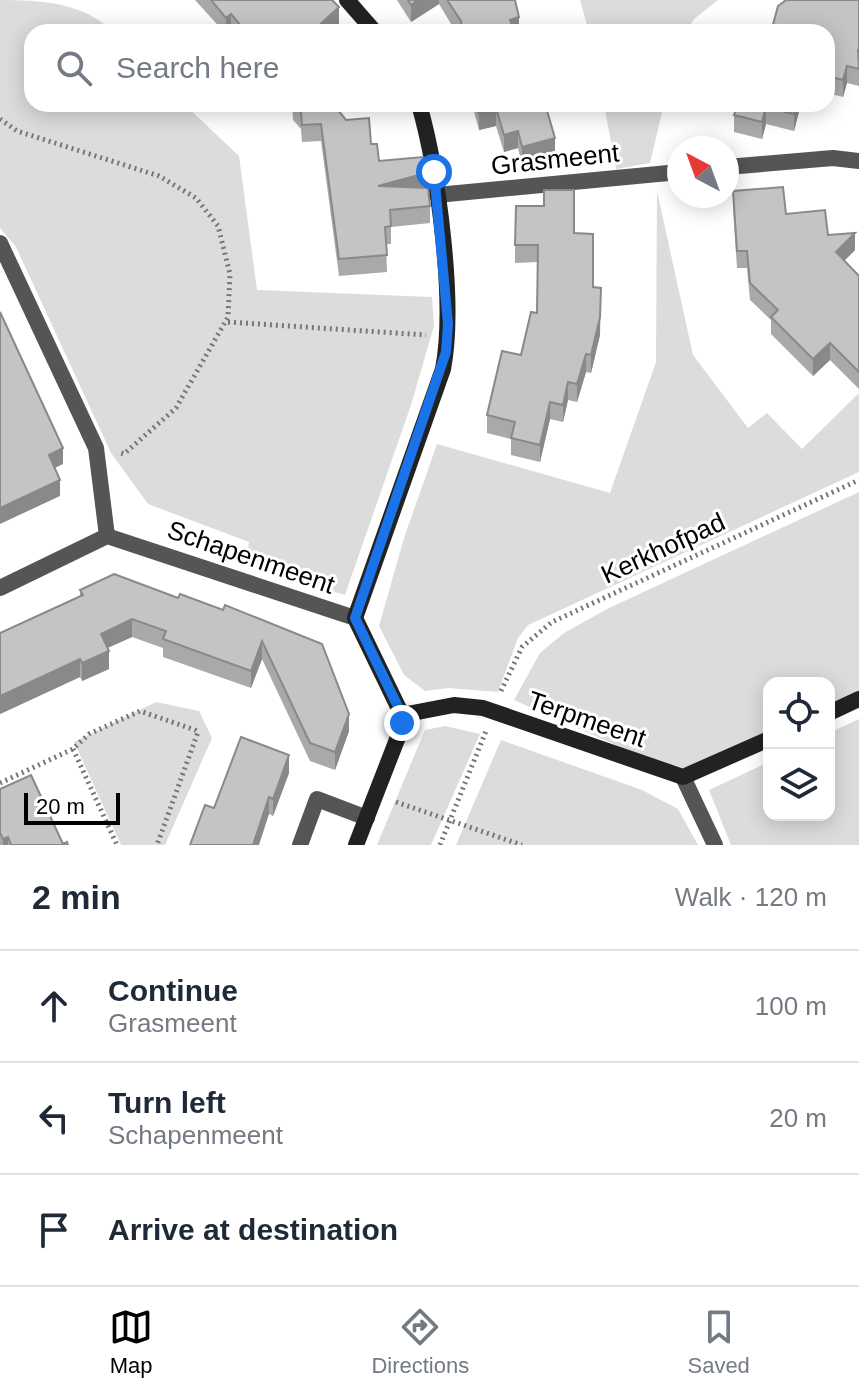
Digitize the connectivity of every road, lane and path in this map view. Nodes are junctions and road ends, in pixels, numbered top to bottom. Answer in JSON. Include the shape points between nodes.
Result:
{"nodes":[{"id":1,"x":347,"y":0,"type":"edge"},
{"id":2,"x":368,"y":24,"type":"edge"},
{"id":3,"x":421,"y":112,"type":"edge"},
{"id":4,"x":0,"y":119,"type":"edge"},
{"id":5,"x":859,"y":161,"type":"edge"},
{"id":6,"x":739,"y":166,"type":"edge"},
{"id":7,"x":667,"y":173,"type":"edge"},
{"id":8,"x":437,"y":195,"type":"junction"},
{"id":9,"x":0,"y":243,"type":"edge"},
{"id":10,"x":228,"y":322,"type":"dead end"},
{"id":11,"x":448,"y":337,"type":"junction"},
{"id":12,"x":115,"y":448,"type":"dead end"},
{"id":13,"x":859,"y":480,"type":"edge"},
{"id":14,"x":107,"y":536,"type":"junction"},
{"id":15,"x":0,"y":588,"type":"edge"},
{"id":16,"x":355,"y":618,"type":"junction"},
{"id":17,"x":506,"y":678,"type":"dead end"},
{"id":18,"x":859,"y":699,"type":"edge"},
{"id":19,"x":835,"y":710,"type":"edge"},
{"id":20,"x":402,"y":715,"type":"junction"},
{"id":21,"x":763,"y":742,"type":"edge"},
{"id":22,"x":479,"y":748,"type":"dead end"},
{"id":23,"x":73,"y":749,"type":"junction"},
{"id":24,"x":683,"y":777,"type":"junction"},
{"id":25,"x":0,"y":783,"type":"edge"},
{"id":26,"x":392,"y":800,"type":"dead end"},
{"id":27,"x":367,"y":818,"type":"junction"},
{"id":28,"x":449,"y":820,"type":"junction"},
{"id":29,"x":117,"y":845,"type":"edge"},
{"id":30,"x":157,"y":845,"type":"edge"},
{"id":31,"x":300,"y":845,"type":"edge"},
{"id":32,"x":356,"y":845,"type":"edge"},
{"id":33,"x":440,"y":845,"type":"edge"},
{"id":34,"x":522,"y":845,"type":"edge"},
{"id":35,"x":715,"y":845,"type":"edge"}],
"edges":[{"from":1,"to":2,"type":"street"},
{"from":3,"to":8,"type":"street"},
{"from":4,"to":12,"type":"path","via":[[17,131],[159,176],[196,198],[218,226],[230,274],[228,317],[176,408],[124,454]]},
{"from":5,"to":6,"type":"street","via":[[833,158]]},
{"from":7,"to":8,"type":"street","name":"Grasmeent"},
{"from":8,"to":11,"type":"street"},
{"from":9,"to":14,"type":"street","via":[[96,448]]},
{"from":10,"to":11,"type":"path"},
{"from":11,"to":16,"type":"street","via":[[443,369]]},
{"from":13,"to":17,"type":"path","name":"Kerkhofpad","via":[[552,622],[522,647]]},
{"from":14,"to":15,"type":"street"},
{"from":14,"to":16,"type":"street","name":"Schapenmeent"},
{"from":16,"to":20,"type":"street","name":"Schapenmeent"},
{"from":18,"to":19,"type":"street"},
{"from":20,"to":24,"type":"street","name":"Terpmeent","via":[[454,705],[483,708]]},
{"from":20,"to":27,"type":"street"},
{"from":21,"to":24,"type":"street"},
{"from":22,"to":28,"type":"path"},
{"from":23,"to":25,"type":"path"},
{"from":23,"to":29,"type":"path"},
{"from":23,"to":30,"type":"path","via":[[89,734],[140,711],[198,732]]},
{"from":24,"to":35,"type":"street"},
{"from":26,"to":28,"type":"path"},
{"from":27,"to":31,"type":"street","via":[[317,799]]},
{"from":27,"to":32,"type":"street"},
{"from":28,"to":33,"type":"path"},
{"from":28,"to":34,"type":"path"}]}
